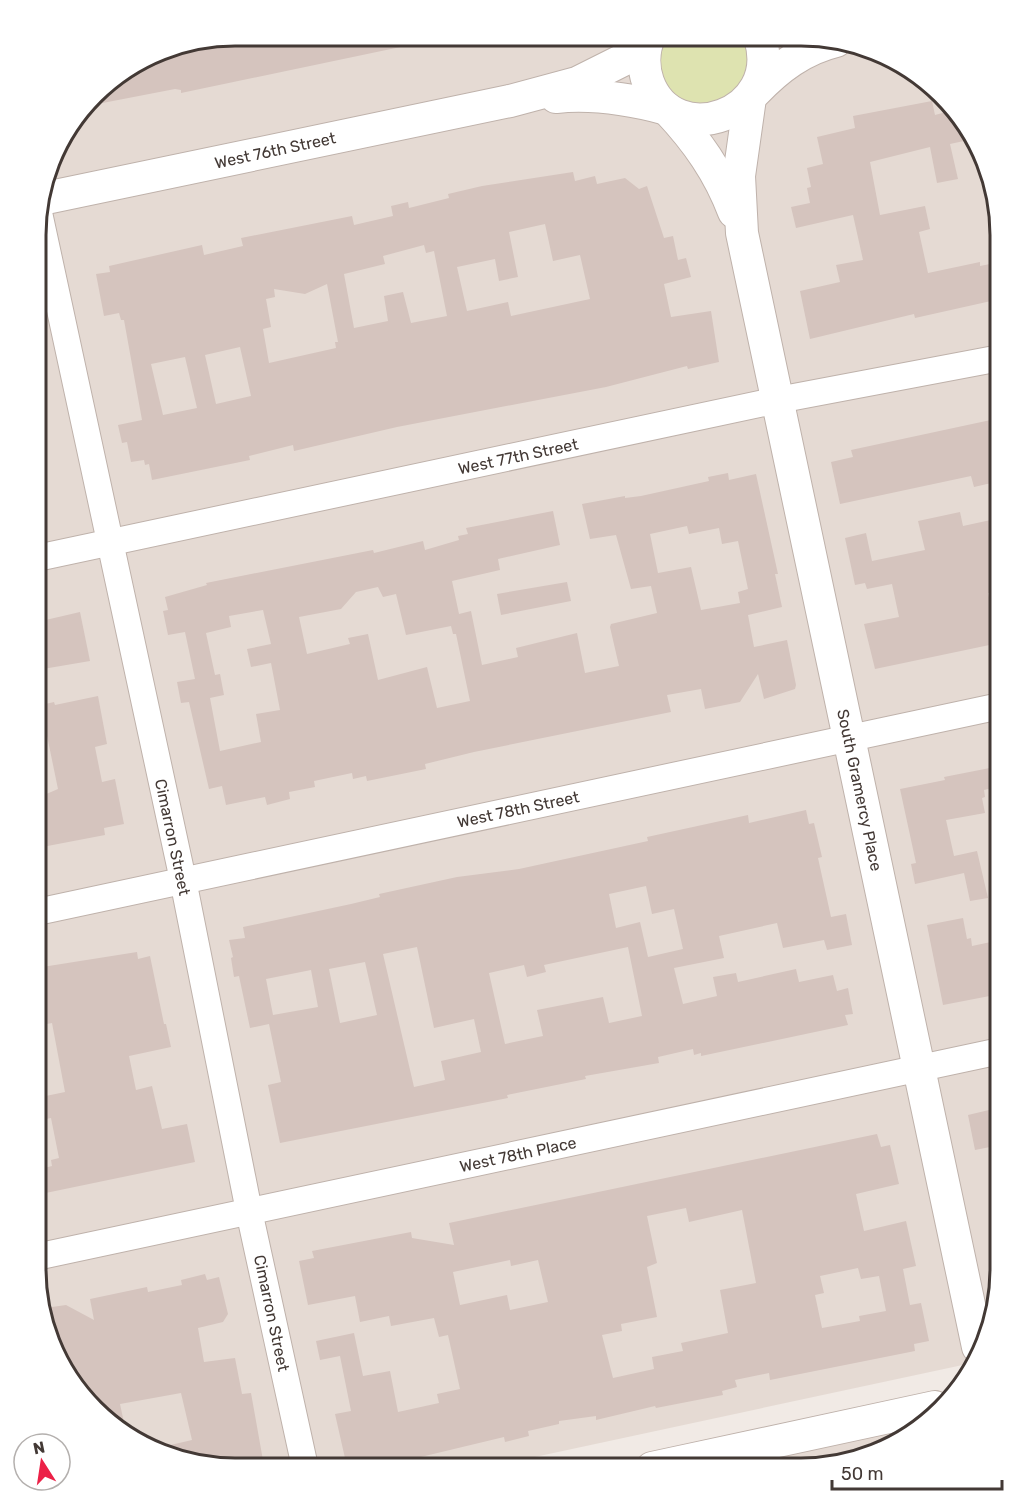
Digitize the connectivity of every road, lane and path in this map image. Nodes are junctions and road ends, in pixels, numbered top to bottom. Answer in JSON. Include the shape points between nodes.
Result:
{"nodes":[{"id":1,"x":637,"y":47,"type":"edge"},
{"id":2,"x":645,"y":47,"type":"edge"},
{"id":3,"x":763,"y":47,"type":"edge"},
{"id":4,"x":812,"y":47,"type":"edge"},
{"id":5,"x":751,"y":96,"type":"junction"},
{"id":6,"x":510,"y":101,"type":"junction"},
{"id":7,"x":668,"y":110,"type":"junction"},
{"id":8,"x":51,"y":197,"type":"edge"},
{"id":9,"x":742,"y":232,"type":"junction"},
{"id":10,"x":47,"y":250,"type":"edge"},
{"id":11,"x":990,"y":360,"type":"edge"},
{"id":12,"x":778,"y":400,"type":"junction"},
{"id":13,"x":109,"y":543,"type":"junction"},
{"id":14,"x":47,"y":556,"type":"edge"},
{"id":15,"x":990,"y":708,"type":"edge"},
{"id":16,"x":849,"y":738,"type":"junction"},
{"id":17,"x":183,"y":880,"type":"junction"},
{"id":18,"x":47,"y":910,"type":"edge"},
{"id":19,"x":989,"y":1053,"type":"edge"},
{"id":20,"x":918,"y":1068,"type":"junction"},
{"id":21,"x":249,"y":1211,"type":"junction"},
{"id":22,"x":47,"y":1255,"type":"edge"},
{"id":23,"x":976,"y":1337,"type":"edge"},
{"id":24,"x":927,"y":1409,"type":"edge"},
{"id":25,"x":303,"y":1458,"type":"edge"},
{"id":26,"x":698,"y":1458,"type":"edge"}],
"edges":[{"from":1,"to":6,"type":"street","name":"West 76th Street","via":[[625,59],[577,83]]},
{"from":2,"to":7,"type":"street","name":"South Gramercy Place","via":[[644,71],[653,94]]},
{"from":3,"to":5,"type":"street","name":"South Gramercy Place","via":[[762,78]]},
{"from":4,"to":5,"type":"street","via":[[776,71]]},
{"from":5,"to":7,"type":"street","name":"West 76th Street","via":[[735,111],[714,119],[687,118]]},
{"from":5,"to":9,"type":"street","name":"South Gramercy Place","via":[[739,176]]},
{"from":6,"to":7,"type":"street","name":"West 76th Street","via":[[577,95],[627,99]]},
{"from":6,"to":8,"type":"street","name":"West 76th Street"},
{"from":7,"to":9,"type":"street","name":"South Gramercy Place","via":[[697,141],[723,184]]},
{"from":9,"to":12,"type":"street","name":"South Gramercy Place"},
{"from":10,"to":13,"type":"street","name":"Cimarron Street"},
{"from":11,"to":12,"type":"street","name":"West 77th Street"},
{"from":12,"to":13,"type":"street","name":"West 77th Street"},
{"from":12,"to":16,"type":"street","name":"South Gramercy Place"},
{"from":13,"to":14,"type":"street","name":"West 77th Street"},
{"from":13,"to":17,"type":"street","name":"Cimarron Street"},
{"from":15,"to":16,"type":"street","name":"West 78th Street"},
{"from":16,"to":17,"type":"street","name":"West 78th Street"},
{"from":16,"to":20,"type":"street","name":"South Gramercy Place"},
{"from":17,"to":18,"type":"street","name":"West 78th Street"},
{"from":17,"to":21,"type":"street","name":"Cimarron Street"},
{"from":19,"to":20,"type":"street","name":"West 78th Place"},
{"from":20,"to":21,"type":"street","name":"West 78th Place"},
{"from":20,"to":23,"type":"street","name":"South Gramercy Place"},
{"from":21,"to":22,"type":"street","name":"West 78th Place"},
{"from":21,"to":25,"type":"street","name":"Cimarron Street"},
{"from":24,"to":26,"type":"street"}]}
